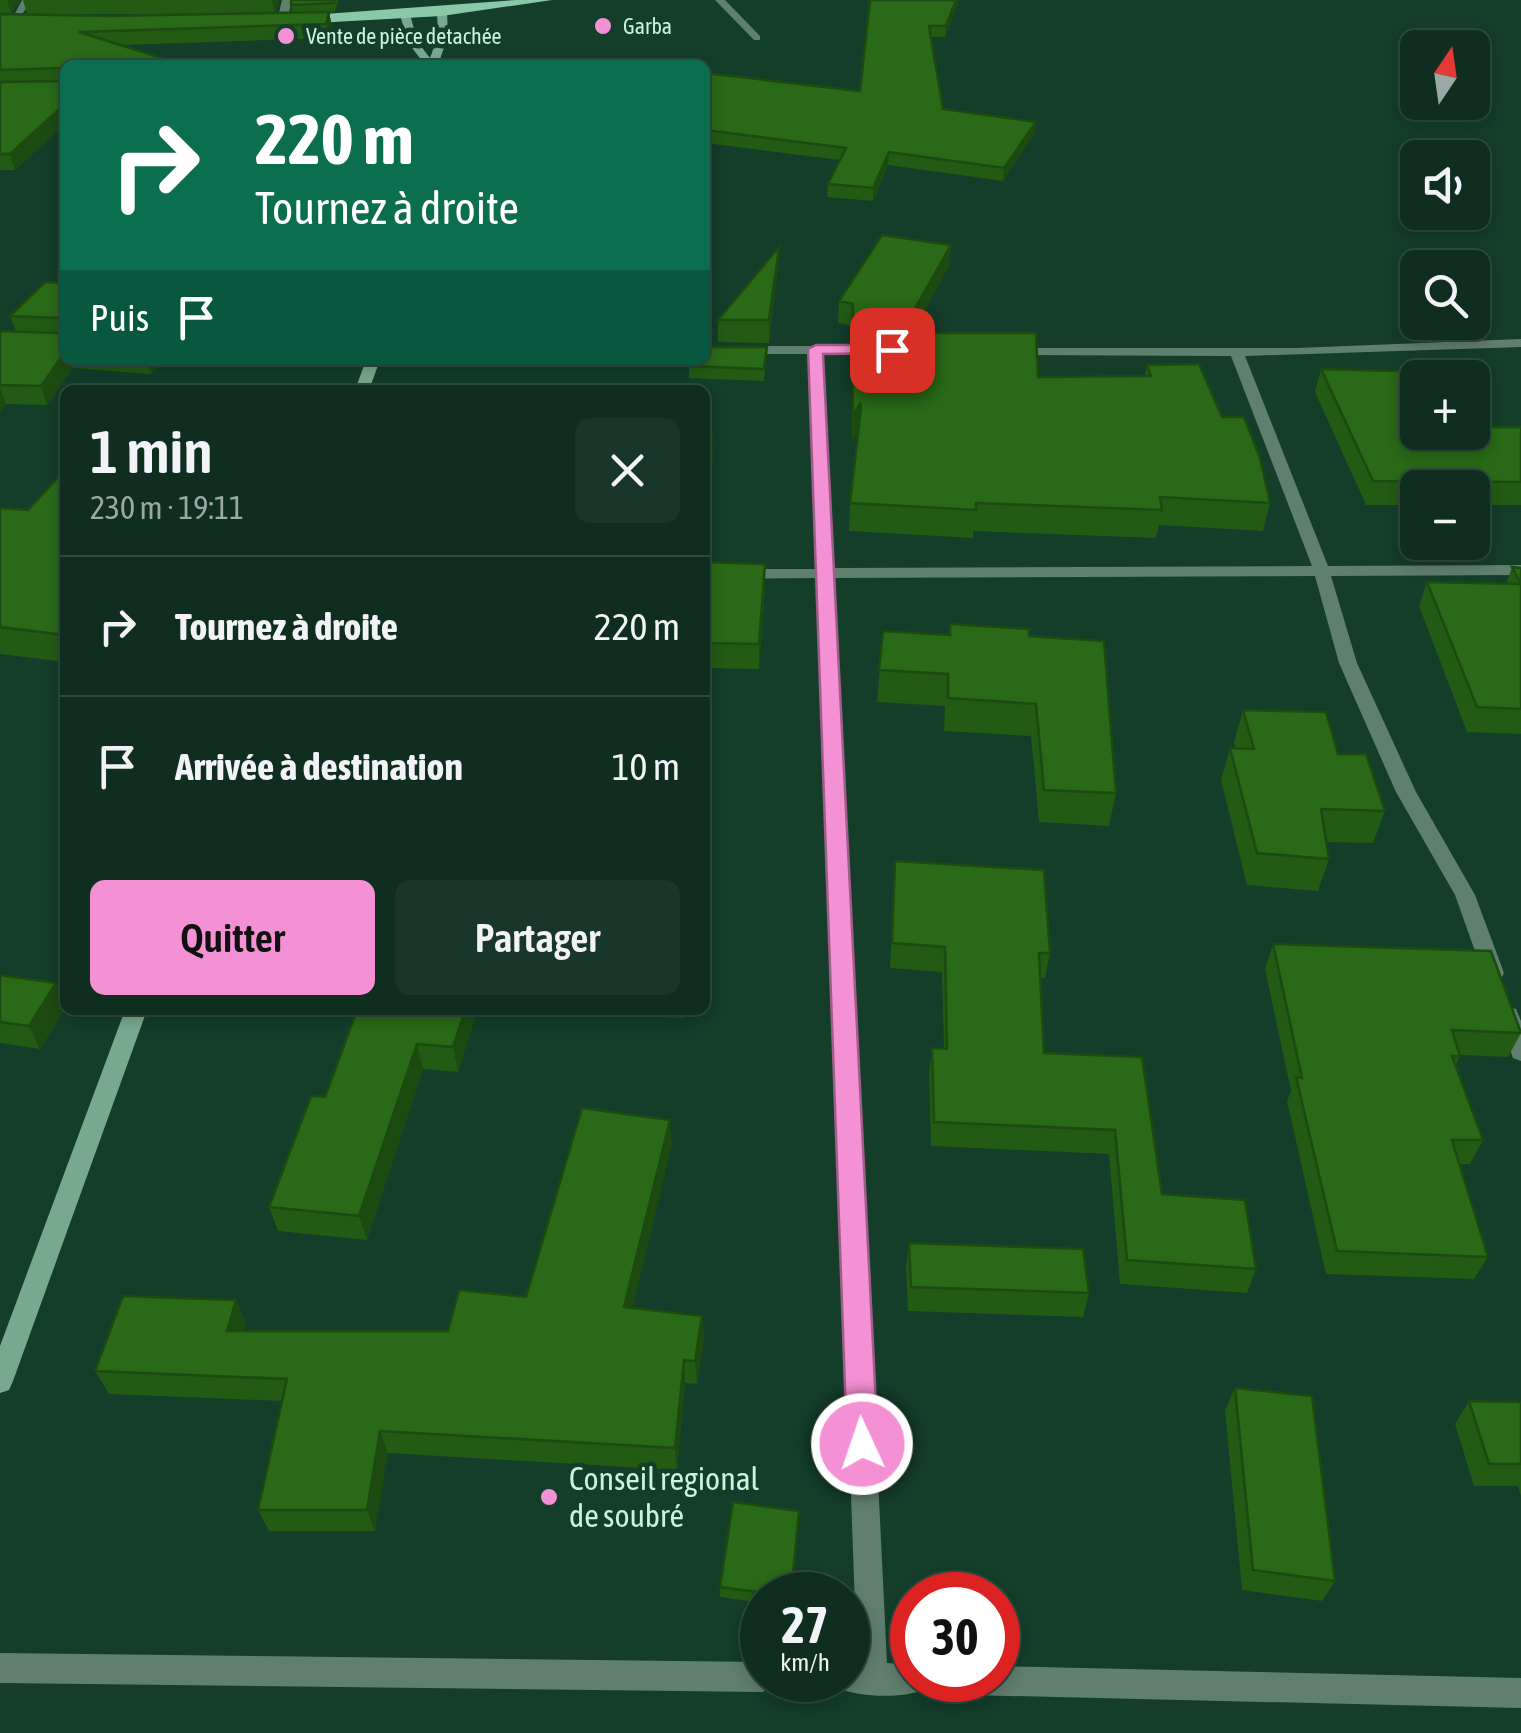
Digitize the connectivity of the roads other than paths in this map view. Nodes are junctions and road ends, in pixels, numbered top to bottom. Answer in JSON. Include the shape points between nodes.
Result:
{"nodes":[{"id":1,"x":27,"y":0,"type":"edge"},
{"id":2,"x":287,"y":0,"type":"edge"},
{"id":3,"x":546,"y":0,"type":"edge"},
{"id":4,"x":720,"y":0,"type":"edge"},
{"id":5,"x":442,"y":12,"type":"junction"},
{"id":6,"x":405,"y":14,"type":"junction"},
{"id":7,"x":6,"y":21,"type":"edge"},
{"id":8,"x":282,"y":21,"type":"junction"},
{"id":9,"x":28,"y":22,"type":"edge"},
{"id":10,"x":265,"y":22,"type":"edge"},
{"id":11,"x":757,"y":38,"type":"dead end"},
{"id":12,"x":428,"y":60,"type":"edge"},
{"id":13,"x":434,"y":60,"type":"edge"},
{"id":14,"x":1521,"y":343,"type":"edge"},
{"id":15,"x":816,"y":349,"type":"junction"},
{"id":16,"x":710,"y":350,"type":"edge"},
{"id":17,"x":892,"y":350,"type":"edge"},
{"id":18,"x":988,"y":351,"type":"edge"},
{"id":19,"x":1237,"y":352,"type":"junction"},
{"id":20,"x":1521,"y":570,"type":"edge"},
{"id":21,"x":1322,"y":572,"type":"junction"},
{"id":22,"x":710,"y":574,"type":"edge"},
{"id":23,"x":824,"y":574,"type":"junction"},
{"id":24,"x":134,"y":1015,"type":"edge"},
{"id":25,"x":1521,"y":1052,"type":"edge"},
{"id":26,"x":0,"y":1381,"type":"edge"},
{"id":27,"x":857,"y":1572,"type":"edge"},
{"id":28,"x":0,"y":1668,"type":"edge"},
{"id":29,"x":740,"y":1676,"type":"edge"},
{"id":30,"x":1020,"y":1681,"type":"edge"},
{"id":31,"x":1521,"y":1693,"type":"edge"}],
"edges":[{"from":1,"to":7,"type":"street"},
{"from":2,"to":8,"type":"street"},
{"from":3,"to":5,"type":"main road"},
{"from":4,"to":11,"type":"street"},
{"from":5,"to":6,"type":"main road"},
{"from":5,"to":13,"type":"main road"},
{"from":6,"to":8,"type":"main road"},
{"from":6,"to":12,"type":"main road","via":[[412,40]]},
{"from":7,"to":9,"type":"main road"},
{"from":8,"to":10,"type":"main road"},
{"from":14,"to":19,"type":"street"},
{"from":15,"to":16,"type":"street"},
{"from":15,"to":17,"type":"street"},
{"from":15,"to":23,"type":"street"},
{"from":18,"to":19,"type":"street"},
{"from":19,"to":21,"type":"street"},
{"from":20,"to":21,"type":"street"},
{"from":21,"to":23,"type":"street"},
{"from":21,"to":25,"type":"street","via":[[1348,662],[1406,792],[1465,894]]},
{"from":22,"to":23,"type":"street"},
{"from":23,"to":27,"type":"street"},
{"from":24,"to":26,"type":"main road"},
{"from":28,"to":29,"type":"street"},
{"from":30,"to":31,"type":"street"}]}
